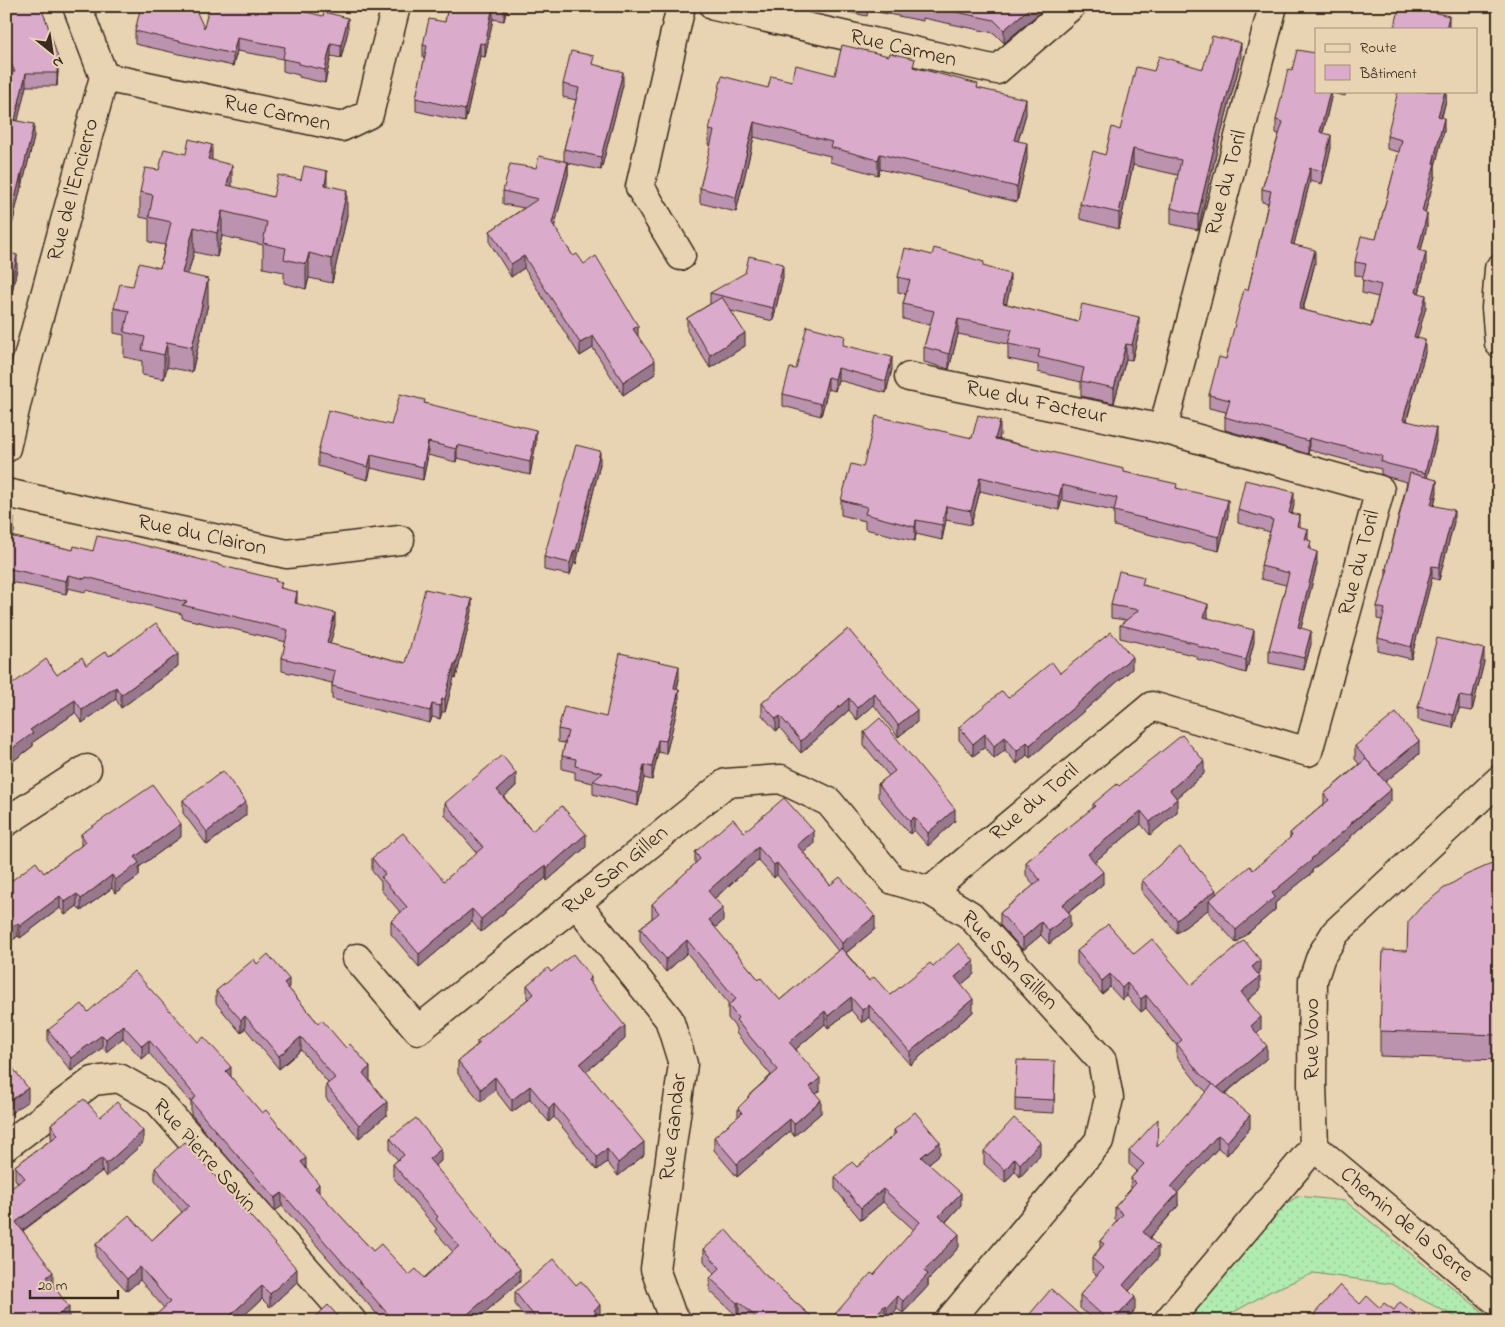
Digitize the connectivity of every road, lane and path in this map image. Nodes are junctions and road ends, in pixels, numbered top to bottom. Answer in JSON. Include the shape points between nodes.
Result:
{"nodes":[{"id":1,"x":77,"y":6,"type":"edge"},
{"id":2,"x":396,"y":6,"type":"edge"},
{"id":3,"x":681,"y":6,"type":"edge"},
{"id":4,"x":714,"y":6,"type":"edge"},
{"id":5,"x":1071,"y":6,"type":"edge"},
{"id":6,"x":1273,"y":6,"type":"edge"},
{"id":7,"x":104,"y":77,"type":"junction"},
{"id":8,"x":681,"y":256,"type":"dead end"},
{"id":9,"x":1499,"y":268,"type":"edge"},
{"id":10,"x":1499,"y":343,"type":"edge"},
{"id":11,"x":14,"y":374,"type":"edge"},
{"id":12,"x":909,"y":377,"type":"dead end"},
{"id":13,"x":1163,"y":429,"type":"junction"},
{"id":14,"x":6,"y":448,"type":"edge"},
{"id":15,"x":6,"y":493,"type":"edge"},
{"id":16,"x":400,"y":540,"type":"dead end"},
{"id":17,"x":87,"y":769,"type":"dead end"},
{"id":18,"x":1499,"y":780,"type":"edge"},
{"id":19,"x":6,"y":822,"type":"edge"},
{"id":20,"x":930,"y":891,"type":"junction"},
{"id":21,"x":576,"y":903,"type":"junction"},
{"id":22,"x":357,"y":958,"type":"dead end"},
{"id":23,"x":6,"y":1146,"type":"edge"},
{"id":24,"x":1314,"y":1147,"type":"junction"},
{"id":25,"x":1499,"y":1304,"type":"edge"},
{"id":26,"x":352,"y":1321,"type":"edge"},
{"id":27,"x":677,"y":1321,"type":"edge"},
{"id":28,"x":949,"y":1321,"type":"edge"},
{"id":29,"x":1168,"y":1321,"type":"edge"}],
"edges":[{"from":1,"to":7,"type":"street"},
{"from":2,"to":7,"type":"street","name":"Rue Carmen","via":[[369,114],[342,127]]},
{"from":3,"to":8,"type":"street","via":[[640,186]]},
{"from":4,"to":5,"type":"street","name":"Rue Carmen","via":[[996,70]]},
{"from":6,"to":13,"type":"street","name":"Rue du Toril"},
{"from":7,"to":11,"type":"street","name":"Rue de l'Encierro"},
{"from":9,"to":10,"type":"street","via":[[1496,308]]},
{"from":11,"to":14,"type":"street","name":"Rue de l'Encierro"},
{"from":12,"to":13,"type":"street","name":"Rue du Facteur"},
{"from":13,"to":20,"type":"street","name":"Rue du Toril","via":[[1380,490],[1308,752],[1152,706]]},
{"from":15,"to":16,"type":"street","name":"Rue du Clairon","via":[[287,554]]},
{"from":17,"to":19,"type":"street"},
{"from":18,"to":24,"type":"street","name":"Rue Vovo","via":[[1336,932],[1321,956],[1313,980]]},
{"from":20,"to":21,"type":"street","name":"Rue San Gillen","via":[[893,880],[829,802],[781,779],[726,783]]},
{"from":20,"to":28,"type":"street","name":"Rue San Gillen","via":[[970,914],[1102,1061],[1109,1098],[1099,1141]]},
{"from":21,"to":22,"type":"street","name":"Rue San Gillen","via":[[418,1030]]},
{"from":21,"to":27,"type":"street","name":"Rue Gandar","via":[[669,1018],[683,1064],[656,1269],[672,1316]]},
{"from":23,"to":26,"type":"street","name":"Rue Pierre Savin","via":[[93,1081],[119,1078],[156,1099]]},
{"from":24,"to":25,"type":"street","name":"Chemin de la Serre"},
{"from":24,"to":29,"type":"street"}]}
